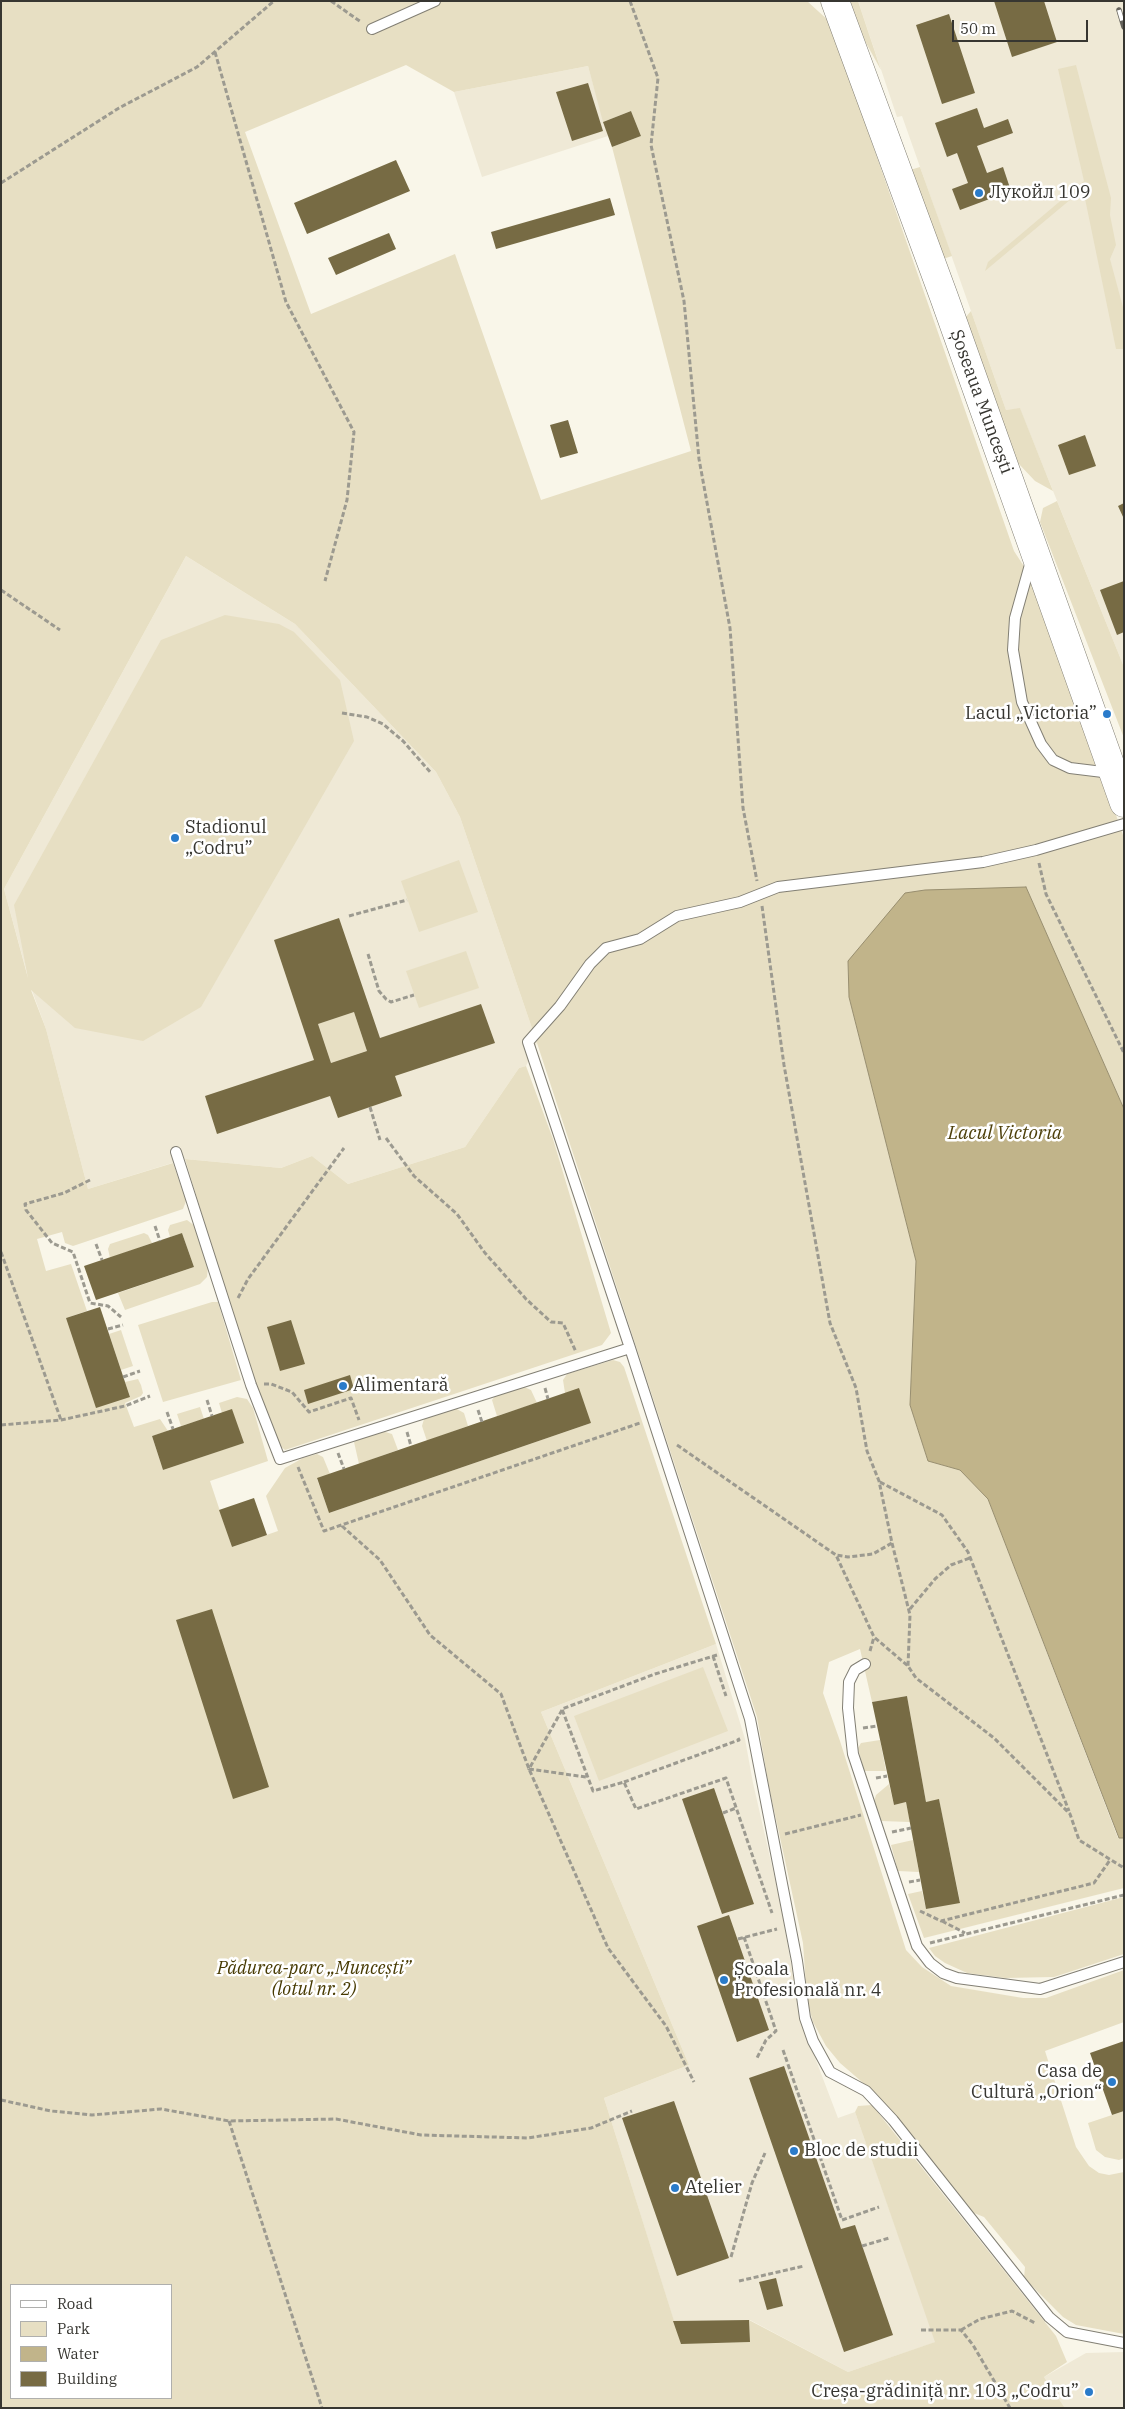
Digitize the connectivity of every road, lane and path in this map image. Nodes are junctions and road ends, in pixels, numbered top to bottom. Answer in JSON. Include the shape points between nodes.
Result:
{"nodes":[{"id":1,"x":274,"y":1,"type":"edge"},
{"id":2,"x":331,"y":1,"type":"edge"},
{"id":3,"x":435,"y":1,"type":"edge"},
{"id":4,"x":630,"y":1,"type":"edge"},
{"id":5,"x":835,"y":9,"type":"edge"},
{"id":6,"x":372,"y":30,"type":"joint"},
{"id":7,"x":215,"y":52,"type":"junction"},
{"id":8,"x":1,"y":183,"type":"edge"},
{"id":9,"x":1034,"y":550,"type":"junction"},
{"id":10,"x":325,"y":580,"type":"dead end"},
{"id":11,"x":1,"y":590,"type":"edge"},
{"id":12,"x":60,"y":630,"type":"dead end"},
{"id":13,"x":342,"y":713,"type":"dead end"},
{"id":14,"x":431,"y":773,"type":"dead end"},
{"id":15,"x":1113,"y":773,"type":"junction"},
{"id":16,"x":1124,"y":803,"type":"edge"},
{"id":17,"x":1124,"y":824,"type":"edge"},
{"id":18,"x":1036,"y":850,"type":"junction"},
{"id":19,"x":760,"y":893,"type":"junction"},
{"id":20,"x":407,"y":900,"type":"dead end"},
{"id":21,"x":349,"y":916,"type":"dead end"},
{"id":22,"x":368,"y":954,"type":"dead end"},
{"id":23,"x":414,"y":996,"type":"dead end"},
{"id":24,"x":1124,"y":1053,"type":"edge"},
{"id":25,"x":370,"y":1107,"type":"dead end"},
{"id":26,"x":386,"y":1138,"type":"dead end"},
{"id":27,"x":380,"y":1140,"type":"dead end"},
{"id":28,"x":344,"y":1148,"type":"dead end"},
{"id":29,"x":176,"y":1152,"type":"dead end"},
{"id":30,"x":90,"y":1180,"type":"dead end"},
{"id":31,"x":155,"y":1226,"type":"dead end"},
{"id":32,"x":160,"y":1241,"type":"dead end"},
{"id":33,"x":96,"y":1244,"type":"dead end"},
{"id":34,"x":1,"y":1252,"type":"edge"},
{"id":35,"x":102,"y":1260,"type":"dead end"},
{"id":36,"x":228,"y":1316,"type":"junction"},
{"id":37,"x":121,"y":1317,"type":"dead end"},
{"id":38,"x":124,"y":1324,"type":"dead end"},
{"id":39,"x":108,"y":1329,"type":"dead end"},
{"id":40,"x":630,"y":1348,"type":"junction"},
{"id":41,"x":580,"y":1362,"type":"junction"},
{"id":42,"x":140,"y":1371,"type":"dead end"},
{"id":43,"x":123,"y":1377,"type":"dead end"},
{"id":44,"x":251,"y":1385,"type":"junction"},
{"id":45,"x":150,"y":1396,"type":"dead end"},
{"id":46,"x":207,"y":1400,"type":"dead end"},
{"id":47,"x":167,"y":1412,"type":"dead end"},
{"id":48,"x":212,"y":1416,"type":"dead end"},
{"id":49,"x":652,"y":1419,"type":"junction"},
{"id":50,"x":61,"y":1420,"type":"junction"},
{"id":51,"x":1,"y":1424,"type":"edge"},
{"id":52,"x":173,"y":1429,"type":"dead end"},
{"id":53,"x":364,"y":1432,"type":"junction"},
{"id":54,"x":293,"y":1455,"type":"junction"},
{"id":55,"x":879,"y":1482,"type":"junction"},
{"id":56,"x":342,"y":1526,"type":"junction"},
{"id":57,"x":892,"y":1543,"type":"junction"},
{"id":58,"x":836,"y":1555,"type":"junction"},
{"id":59,"x":970,"y":1558,"type":"junction"},
{"id":60,"x":910,"y":1609,"type":"junction"},
{"id":61,"x":727,"y":1651,"type":"junction"},
{"id":62,"x":713,"y":1656,"type":"junction"},
{"id":63,"x":866,"y":1664,"type":"dead end"},
{"id":64,"x":908,"y":1666,"type":"junction"},
{"id":65,"x":728,"y":1702,"type":"dead end"},
{"id":66,"x":562,"y":1709,"type":"junction"},
{"id":67,"x":737,"y":1733,"type":"dead end"},
{"id":68,"x":529,"y":1769,"type":"junction"},
{"id":69,"x":586,"y":1777,"type":"junction"},
{"id":70,"x":624,"y":1782,"type":"junction"},
{"id":71,"x":736,"y":1808,"type":"junction"},
{"id":72,"x":871,"y":1812,"type":"junction"},
{"id":73,"x":723,"y":1813,"type":"dead end"},
{"id":74,"x":1070,"y":1814,"type":"junction"},
{"id":75,"x":772,"y":1837,"type":"junction"},
{"id":76,"x":1110,"y":1860,"type":"junction"},
{"id":77,"x":1124,"y":1868,"type":"edge"},
{"id":78,"x":1124,"y":1895,"type":"edge"},
{"id":79,"x":903,"y":1904,"type":"junction"},
{"id":80,"x":941,"y":1921,"type":"junction"},
{"id":81,"x":777,"y":1929,"type":"junction"},
{"id":82,"x":966,"y":1934,"type":"junction"},
{"id":83,"x":780,"y":1936,"type":"dead end"},
{"id":84,"x":744,"y":1937,"type":"junction"},
{"id":85,"x":738,"y":1939,"type":"dead end"},
{"id":86,"x":917,"y":1946,"type":"junction"},
{"id":87,"x":1124,"y":1962,"type":"edge"},
{"id":88,"x":783,"y":2050,"type":"dead end"},
{"id":89,"x":756,"y":2058,"type":"dead end"},
{"id":90,"x":694,"y":2082,"type":"dead end"},
{"id":91,"x":1,"y":2100,"type":"edge"},
{"id":92,"x":632,"y":2111,"type":"dead end"},
{"id":93,"x":229,"y":2121,"type":"junction"},
{"id":94,"x":765,"y":2153,"type":"dead end"},
{"id":95,"x":879,"y":2207,"type":"dead end"},
{"id":96,"x":889,"y":2238,"type":"dead end"},
{"id":97,"x":862,"y":2246,"type":"dead end"},
{"id":98,"x":731,"y":2257,"type":"dead end"},
{"id":99,"x":804,"y":2266,"type":"dead end"},
{"id":100,"x":739,"y":2281,"type":"dead end"},
{"id":101,"x":921,"y":2330,"type":"dead end"},
{"id":102,"x":961,"y":2330,"type":"junction"},
{"id":103,"x":1067,"y":2332,"type":"junction"},
{"id":104,"x":1124,"y":2343,"type":"edge"},
{"id":105,"x":322,"y":2408,"type":"edge"},
{"id":106,"x":1010,"y":2408,"type":"edge"}],
"edges":[{"from":1,"to":7,"type":"path"},
{"from":2,"to":6,"type":"path"},
{"from":3,"to":6,"type":"lane"},
{"from":4,"to":19,"type":"path","via":[[658,78],[651,145],[684,301],[699,459],[730,628],[743,808]]},
{"from":5,"to":9,"type":"main road","name":"Șoseaua Muncești"},
{"from":7,"to":8,"type":"path","via":[[197,67],[119,108]]},
{"from":7,"to":10,"type":"path","via":[[286,302],[354,432],[347,500]]},
{"from":9,"to":15,"type":"main road","name":"Șoseaua Muncești"},
{"from":9,"to":15,"type":"lane","via":[[1015,618],[1013,650],[1022,702],[1041,744],[1053,760],[1070,768]]},
{"from":11,"to":12,"type":"path"},
{"from":13,"to":14,"type":"path","via":[[367,717],[383,724]]},
{"from":15,"to":16,"type":"main road","name":"Șoseaua Muncești"},
{"from":17,"to":18,"type":"lane"},
{"from":18,"to":19,"type":"lane","via":[[984,862],[778,887]]},
{"from":18,"to":24,"type":"path","via":[[1046,894]]},
{"from":19,"to":40,"type":"lane","via":[[740,902],[677,916],[640,939],[606,948],[528,1042]]},
{"from":19,"to":55,"type":"path","via":[[784,1065],[830,1323],[856,1388],[867,1451]]},
{"from":20,"to":21,"type":"path"},
{"from":22,"to":23,"type":"path","via":[[379,991],[386,999],[391,1002]]},
{"from":25,"to":27,"type":"path"},
{"from":26,"to":41,"type":"path","via":[[414,1176],[457,1214],[485,1253],[526,1299],[551,1322],[563,1323]]},
{"from":28,"to":36,"type":"path","via":[[248,1279]]},
{"from":29,"to":36,"type":"lane"},
{"from":30,"to":37,"type":"path","via":[[64,1193],[25,1204],[26,1210],[52,1243],[73,1252],[90,1303],[108,1306]]},
{"from":31,"to":32,"type":"path"},
{"from":33,"to":35,"type":"path"},
{"from":34,"to":50,"type":"path"},
{"from":36,"to":44,"type":"lane"},
{"from":38,"to":39,"type":"path"},
{"from":40,"to":41,"type":"lane"},
{"from":40,"to":49,"type":"lane"},
{"from":41,"to":53,"type":"lane"},
{"from":42,"to":43,"type":"path"},
{"from":44,"to":53,"type":"path","via":[[271,1384],[292,1392],[309,1412],[351,1398]]},
{"from":44,"to":54,"type":"lane","via":[[280,1459]]},
{"from":45,"to":50,"type":"path","via":[[125,1406]]},
{"from":46,"to":48,"type":"path"},
{"from":47,"to":52,"type":"path"},
{"from":49,"to":56,"type":"path"},
{"from":49,"to":58,"type":"path","via":[[679,1448]]},
{"from":49,"to":61,"type":"lane"},
{"from":50,"to":51,"type":"path"},
{"from":53,"to":54,"type":"lane"},
{"from":54,"to":56,"type":"path","via":[[324,1532]]},
{"from":55,"to":57,"type":"path"},
{"from":55,"to":59,"type":"path","via":[[942,1515]]},
{"from":56,"to":68,"type":"path","via":[[380,1560],[430,1635],[501,1694]]},
{"from":57,"to":58,"type":"path","via":[[873,1554]]},
{"from":57,"to":60,"type":"path"},
{"from":58,"to":64,"type":"path","via":[[874,1637]]},
{"from":59,"to":60,"type":"path","via":[[951,1565]]},
{"from":59,"to":74,"type":"path"},
{"from":60,"to":64,"type":"path"},
{"from":61,"to":62,"type":"path"},
{"from":61,"to":75,"type":"lane","via":[[750,1719]]},
{"from":62,"to":65,"type":"path"},
{"from":62,"to":66,"type":"path"},
{"from":63,"to":72,"type":"lane","via":[[855,1670],[850,1682],[848,1708],[853,1754]]},
{"from":64,"to":74,"type":"path","via":[[916,1678],[994,1738]]},
{"from":66,"to":68,"type":"path"},
{"from":66,"to":69,"type":"path"},
{"from":67,"to":70,"type":"path","via":[[739,1740]]},
{"from":68,"to":69,"type":"path"},
{"from":68,"to":90,"type":"path","via":[[608,1948],[666,2026]]},
{"from":69,"to":70,"type":"path","via":[[593,1791]]},
{"from":70,"to":71,"type":"path","via":[[636,1809],[726,1778]]},
{"from":71,"to":73,"type":"path"},
{"from":71,"to":81,"type":"path"},
{"from":72,"to":75,"type":"path"},
{"from":72,"to":79,"type":"lane"},
{"from":74,"to":76,"type":"path","via":[[1078,1840]]},
{"from":75,"to":103,"type":"lane","via":[[805,2018],[830,2072],[866,2091],[893,2120],[1049,2316]]},
{"from":76,"to":77,"type":"path"},
{"from":76,"to":80,"type":"path","via":[[1094,1883]]},
{"from":78,"to":82,"type":"path"},
{"from":79,"to":80,"type":"path"},
{"from":79,"to":86,"type":"lane"},
{"from":80,"to":82,"type":"path"},
{"from":81,"to":83,"type":"path"},
{"from":81,"to":84,"type":"path"},
{"from":82,"to":86,"type":"path"},
{"from":84,"to":85,"type":"path"},
{"from":84,"to":89,"type":"path","via":[[776,2031],[766,2040]]},
{"from":86,"to":87,"type":"lane","via":[[930,1963],[957,1978],[1040,1989]]},
{"from":88,"to":95,"type":"path","via":[[842,2220]]},
{"from":91,"to":93,"type":"path","via":[[92,2116],[161,2109]]},
{"from":92,"to":93,"type":"path","via":[[591,2128],[528,2138],[421,2135],[336,2119]]},
{"from":93,"to":105,"type":"path"},
{"from":94,"to":98,"type":"path","via":[[752,2183]]},
{"from":96,"to":97,"type":"path"},
{"from":99,"to":100,"type":"path"},
{"from":101,"to":102,"type":"path"},
{"from":102,"to":103,"type":"path","via":[[980,2319],[1012,2311],[1058,2334]]},
{"from":102,"to":106,"type":"path"},
{"from":103,"to":104,"type":"lane"}]}
